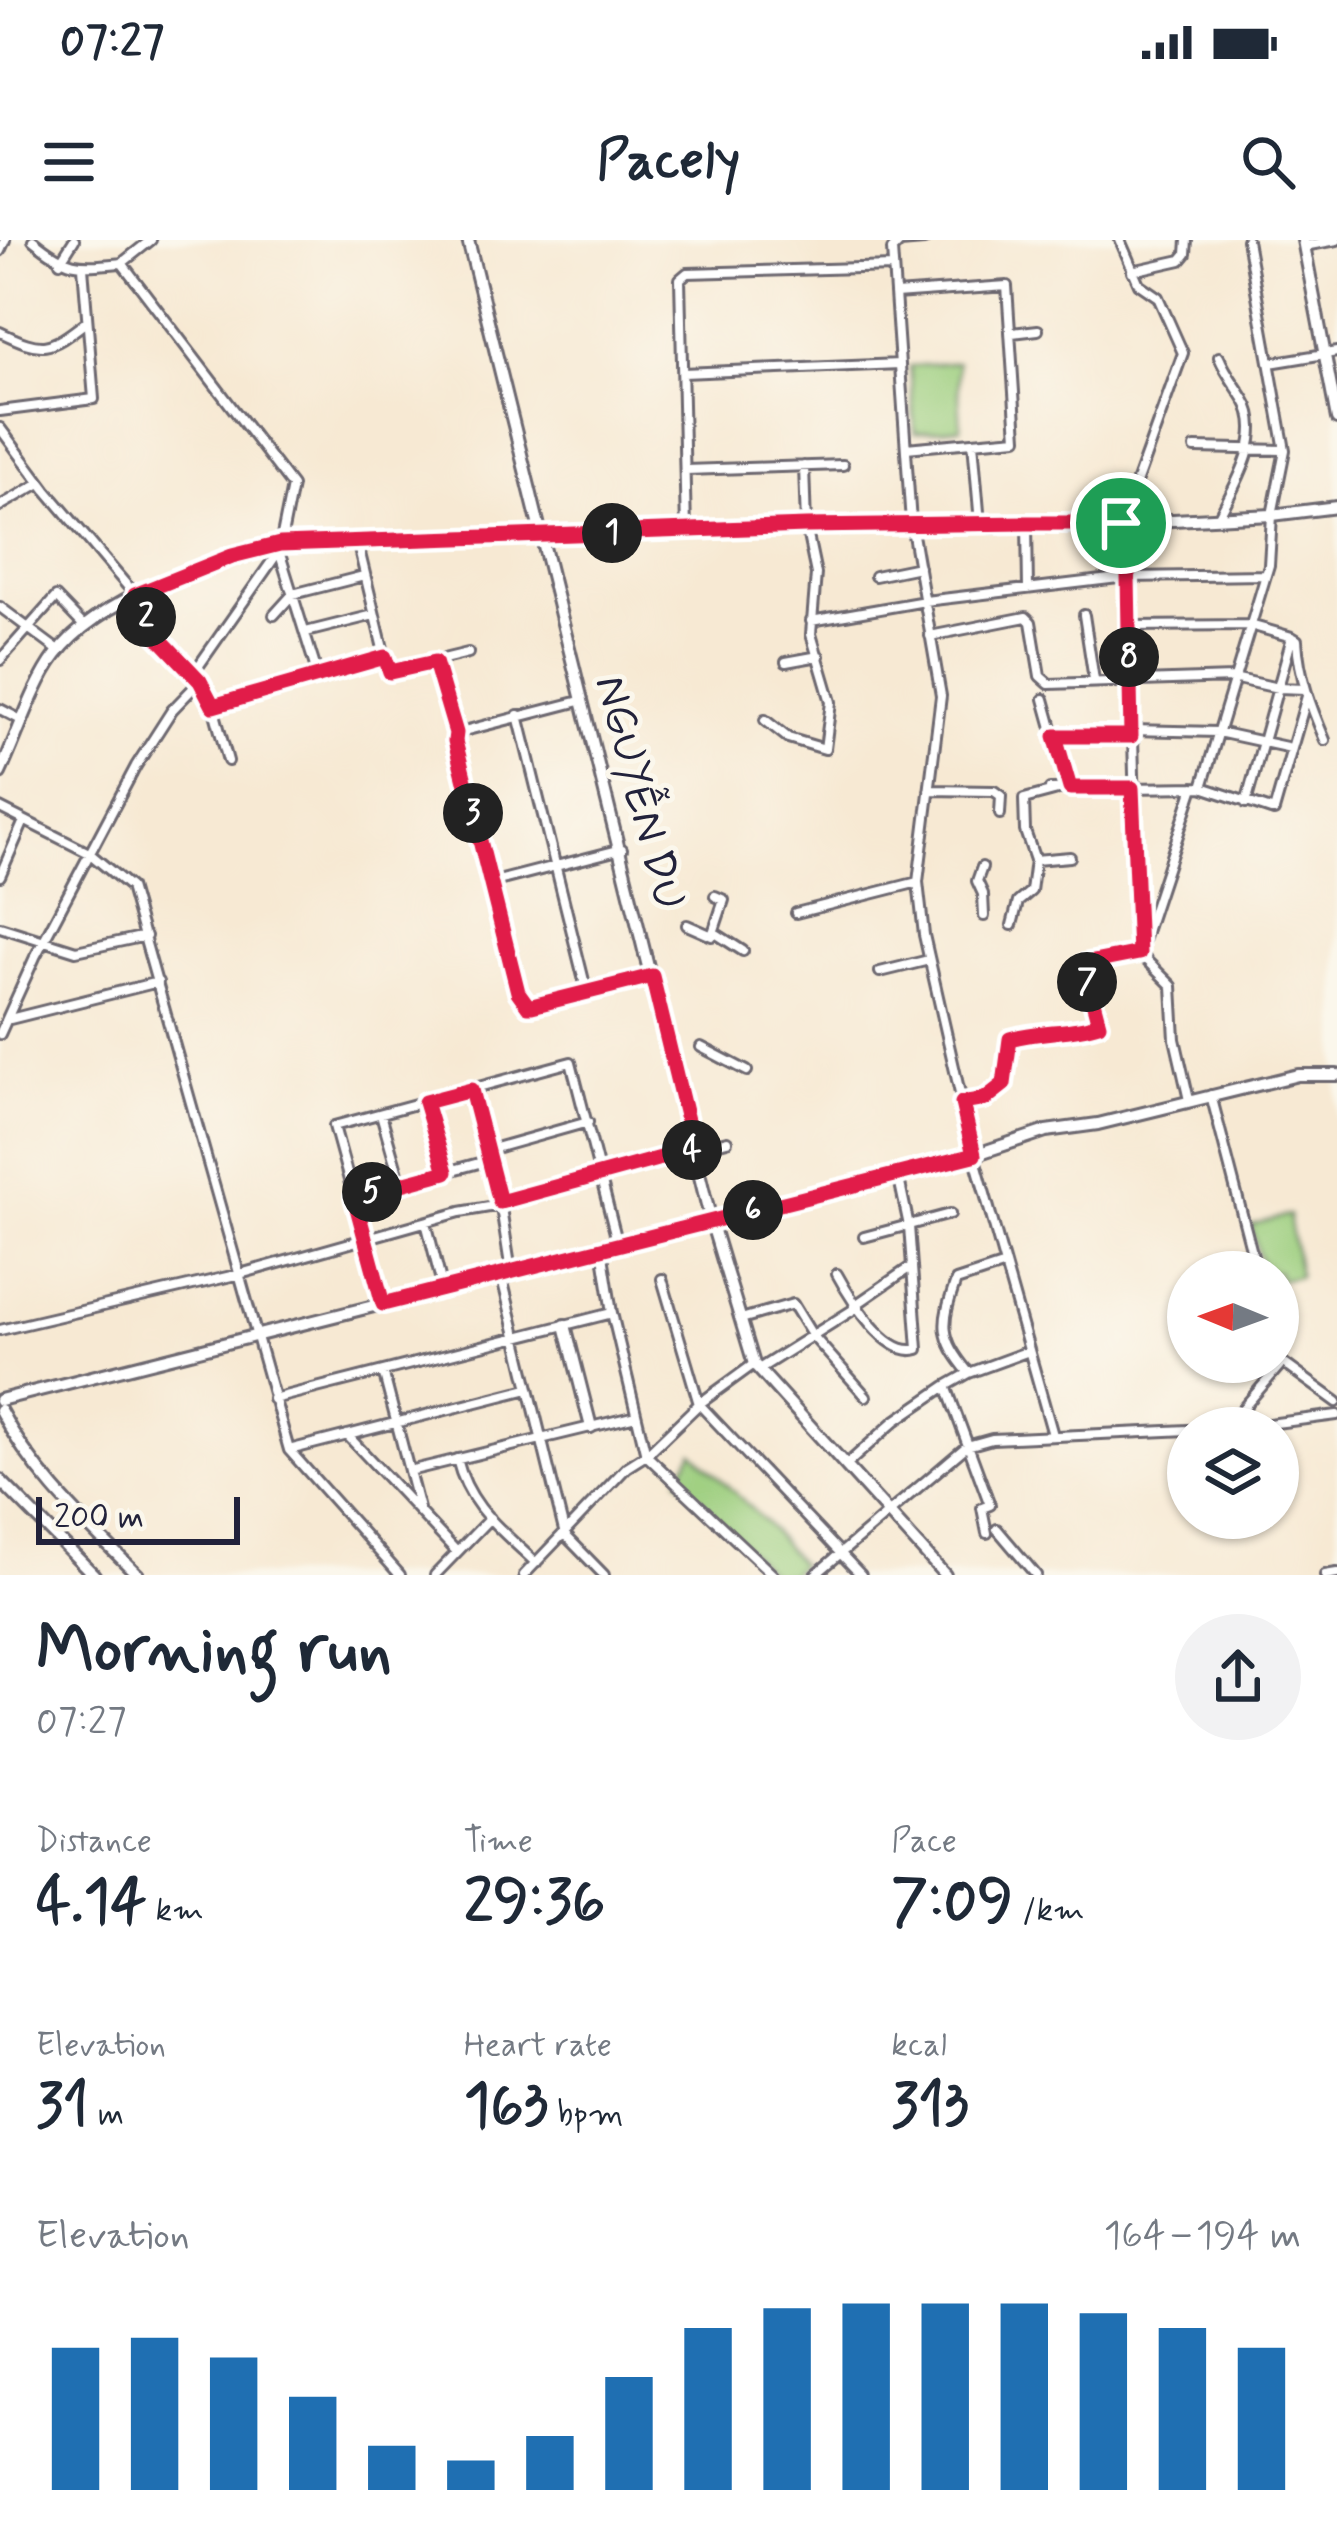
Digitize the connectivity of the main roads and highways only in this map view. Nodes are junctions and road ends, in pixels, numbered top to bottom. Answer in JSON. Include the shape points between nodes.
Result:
{"nodes":[{"id":1,"x":468,"y":240,"type":"edge"},
{"id":2,"x":1304,"y":243,"type":"edge"},
{"id":3,"x":1331,"y":352,"type":"edge"},
{"id":4,"x":1336,"y":410,"type":"edge"},
{"id":5,"x":1337,"y":507,"type":"edge"},
{"id":6,"x":538,"y":535,"type":"junction"},
{"id":7,"x":0,"y":773,"type":"edge"},
{"id":8,"x":1337,"y":1075,"type":"edge"},
{"id":9,"x":711,"y":1221,"type":"junction"},
{"id":10,"x":565,"y":1325,"type":"road end"},
{"id":11,"x":0,"y":1400,"type":"edge"},
{"id":12,"x":0,"y":1410,"type":"edge"},
{"id":13,"x":591,"y":1427,"type":"road end"},
{"id":14,"x":0,"y":1480,"type":"edge"},
{"id":15,"x":94,"y":1575,"type":"edge"},
{"id":16,"x":138,"y":1575,"type":"edge"},
{"id":17,"x":945,"y":1575,"type":"edge"}],
"edges":[{"from":1,"to":6,"type":"main road","name":"NGUYỄN DU"},
{"from":2,"to":3,"type":"main road"},
{"from":3,"to":4,"type":"main road"},
{"from":5,"to":6,"type":"main road","via":[[1124,523]]},
{"from":6,"to":7,"type":"main road","via":[[279,548],[232,556],[135,595],[83,625],[59,651]]},
{"from":6,"to":9,"type":"main road","name":"NGUYỄN DU"},
{"from":8,"to":9,"type":"main road","via":[[1298,1075],[1046,1131]]},
{"from":9,"to":11,"type":"main road"},
{"from":9,"to":17,"type":"main road","name":"NGUYỄN DU","via":[[756,1367]]},
{"from":10,"to":13,"type":"main road"},
{"from":12,"to":16,"type":"main road","via":[[52,1490]]},
{"from":14,"to":15,"type":"main road"}]}
